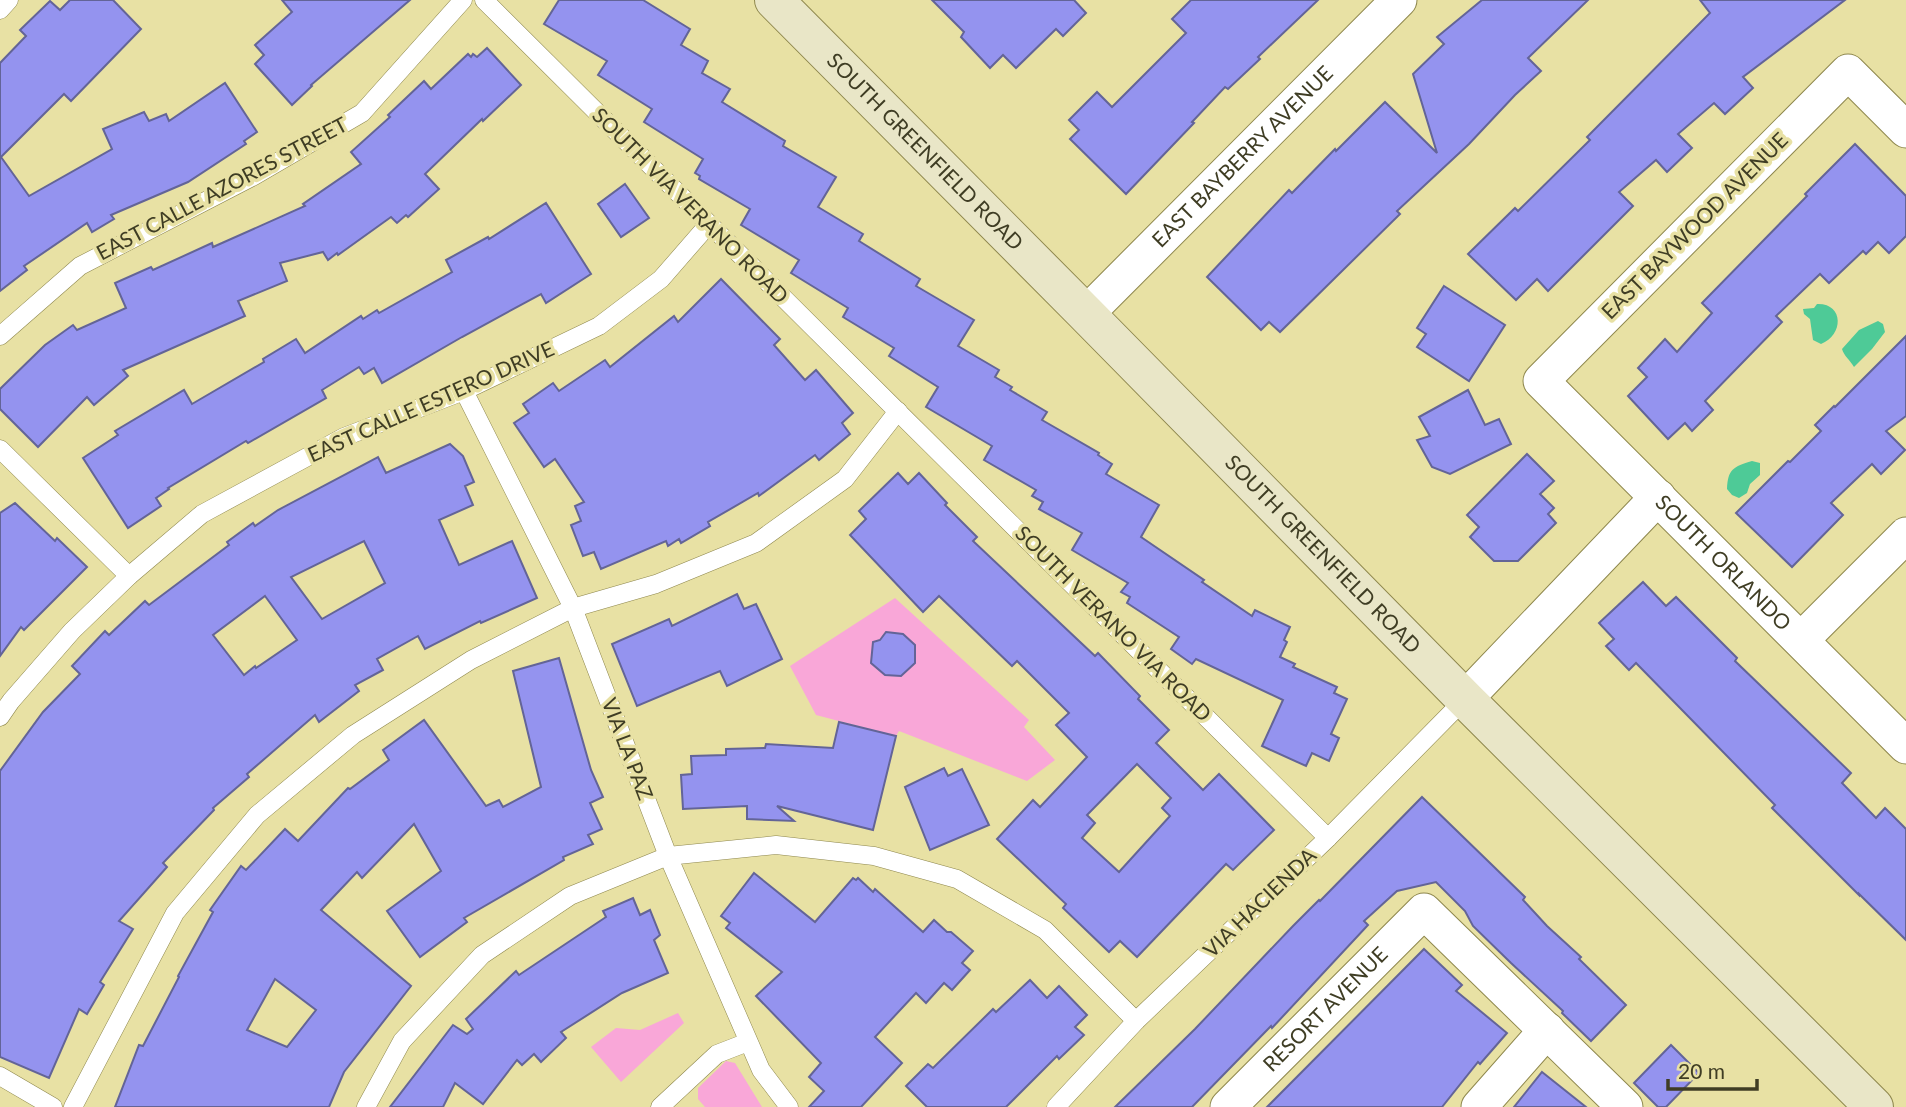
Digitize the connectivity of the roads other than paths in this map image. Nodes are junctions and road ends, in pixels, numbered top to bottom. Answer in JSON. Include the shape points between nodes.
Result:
{"nodes":[{"id":1,"x":9,"y":0,"type":"edge"},
{"id":2,"x":463,"y":0,"type":"edge"},
{"id":3,"x":484,"y":0,"type":"edge"},
{"id":4,"x":774,"y":0,"type":"edge"},
{"id":5,"x":1399,"y":0,"type":"edge"},
{"id":6,"x":0,"y":10,"type":"edge"},
{"id":7,"x":1906,"y":130,"type":"edge"},
{"id":8,"x":708,"y":225,"type":"junction"},
{"id":9,"x":1086,"y":314,"type":"junction"},
{"id":10,"x":0,"y":336,"type":"edge"},
{"id":11,"x":1541,"y":381,"type":"joint"},
{"id":12,"x":464,"y":391,"type":"junction"},
{"id":13,"x":898,"y":411,"type":"junction"},
{"id":14,"x":0,"y":449,"type":"edge"},
{"id":15,"x":1658,"y":497,"type":"junction"},
{"id":16,"x":1906,"y":535,"type":"edge"},
{"id":17,"x":129,"y":576,"type":"junction"},
{"id":18,"x":573,"y":608,"type":"junction"},
{"id":19,"x":1801,"y":640,"type":"junction"},
{"id":20,"x":1465,"y":699,"type":"junction"},
{"id":21,"x":0,"y":718,"type":"edge"},
{"id":22,"x":1906,"y":746,"type":"edge"},
{"id":23,"x":1328,"y":838,"type":"junction"},
{"id":24,"x":668,"y":856,"type":"junction"},
{"id":25,"x":1136,"y":1021,"type":"junction"},
{"id":26,"x":1547,"y":1030,"type":"junction"},
{"id":27,"x":748,"y":1042,"type":"junction"},
{"id":28,"x":0,"y":1076,"type":"edge"},
{"id":29,"x":52,"y":1107,"type":"edge"},
{"id":30,"x":73,"y":1107,"type":"edge"},
{"id":31,"x":366,"y":1107,"type":"edge"},
{"id":32,"x":660,"y":1107,"type":"edge"},
{"id":33,"x":789,"y":1107,"type":"edge"},
{"id":34,"x":1056,"y":1107,"type":"edge"},
{"id":35,"x":1228,"y":1107,"type":"edge"},
{"id":36,"x":1479,"y":1107,"type":"edge"},
{"id":37,"x":1625,"y":1107,"type":"edge"},
{"id":38,"x":1874,"y":1107,"type":"edge"}],
"edges":[{"from":1,"to":6,"type":"lane"},
{"from":2,"to":10,"type":"lane","name":"EAST CALLE AZORES STREET","via":[[362,113],[254,176],[80,266]]},
{"from":3,"to":8,"type":"lane","name":"SOUTH VIA VERANO ROAD"},
{"from":4,"to":9,"type":"main road","name":"SOUTH GREENFIELD ROAD"},
{"from":5,"to":9,"type":"street","name":"EAST BAYBERRY AVENUE"},
{"from":7,"to":11,"type":"street","name":"EAST BAYWOOD AVENUE","via":[[1848,72]]},
{"from":8,"to":12,"type":"lane","name":"EAST CALLE ESTERO DRIVE","via":[[661,279],[599,326]]},
{"from":8,"to":13,"type":"lane","name":"SOUTH VIA VERANO ROAD"},
{"from":9,"to":20,"type":"main road","name":"SOUTH GREENFIELD ROAD"},
{"from":11,"to":15,"type":"street","name":"SOUTH ORLANDO"},
{"from":12,"to":17,"type":"lane","name":"EAST CALLE ESTERO DRIVE","via":[[344,437],[202,514]]},
{"from":12,"to":18,"type":"lane","name":"VIA LA PAZ"},
{"from":13,"to":18,"type":"lane","via":[[845,479],[756,543],[656,584]]},
{"from":13,"to":23,"type":"lane","name":"SOUTH VERANO VIA ROAD"},
{"from":14,"to":17,"type":"lane"},
{"from":15,"to":19,"type":"street","name":"SOUTH ORLANDO"},
{"from":15,"to":20,"type":"street"},
{"from":16,"to":19,"type":"street"},
{"from":17,"to":21,"type":"lane","name":"EAST CALLE ESTERO DRIVE","via":[[72,631]]},
{"from":18,"to":24,"type":"lane","name":"VIA LA PAZ"},
{"from":18,"to":30,"type":"lane","via":[[471,660],[353,735],[257,815],[175,913]]},
{"from":19,"to":22,"type":"street","name":"SOUTH ORLANDO"},
{"from":20,"to":23,"type":"lane","name":"VIA HACIENDA"},
{"from":20,"to":38,"type":"main road","name":"SOUTH GREENFIELD ROAD"},
{"from":23,"to":25,"type":"lane","name":"VIA HACIENDA"},
{"from":24,"to":25,"type":"lane","via":[[776,845],[874,856],[957,879],[1045,930]]},
{"from":24,"to":27,"type":"lane","name":"VIA LA PAZ"},
{"from":24,"to":31,"type":"lane","via":[[570,895],[482,955],[402,1041]]},
{"from":25,"to":34,"type":"lane","name":"VIA HACIENDA"},
{"from":26,"to":35,"type":"street","name":"RESORT AVENUE","via":[[1424,911]]},
{"from":26,"to":36,"type":"street"},
{"from":26,"to":37,"type":"street"},
{"from":27,"to":32,"type":"lane","via":[[718,1054]]},
{"from":27,"to":33,"type":"lane","name":"VIA LA PAZ","via":[[761,1070]]},
{"from":28,"to":29,"type":"lane"}]}
